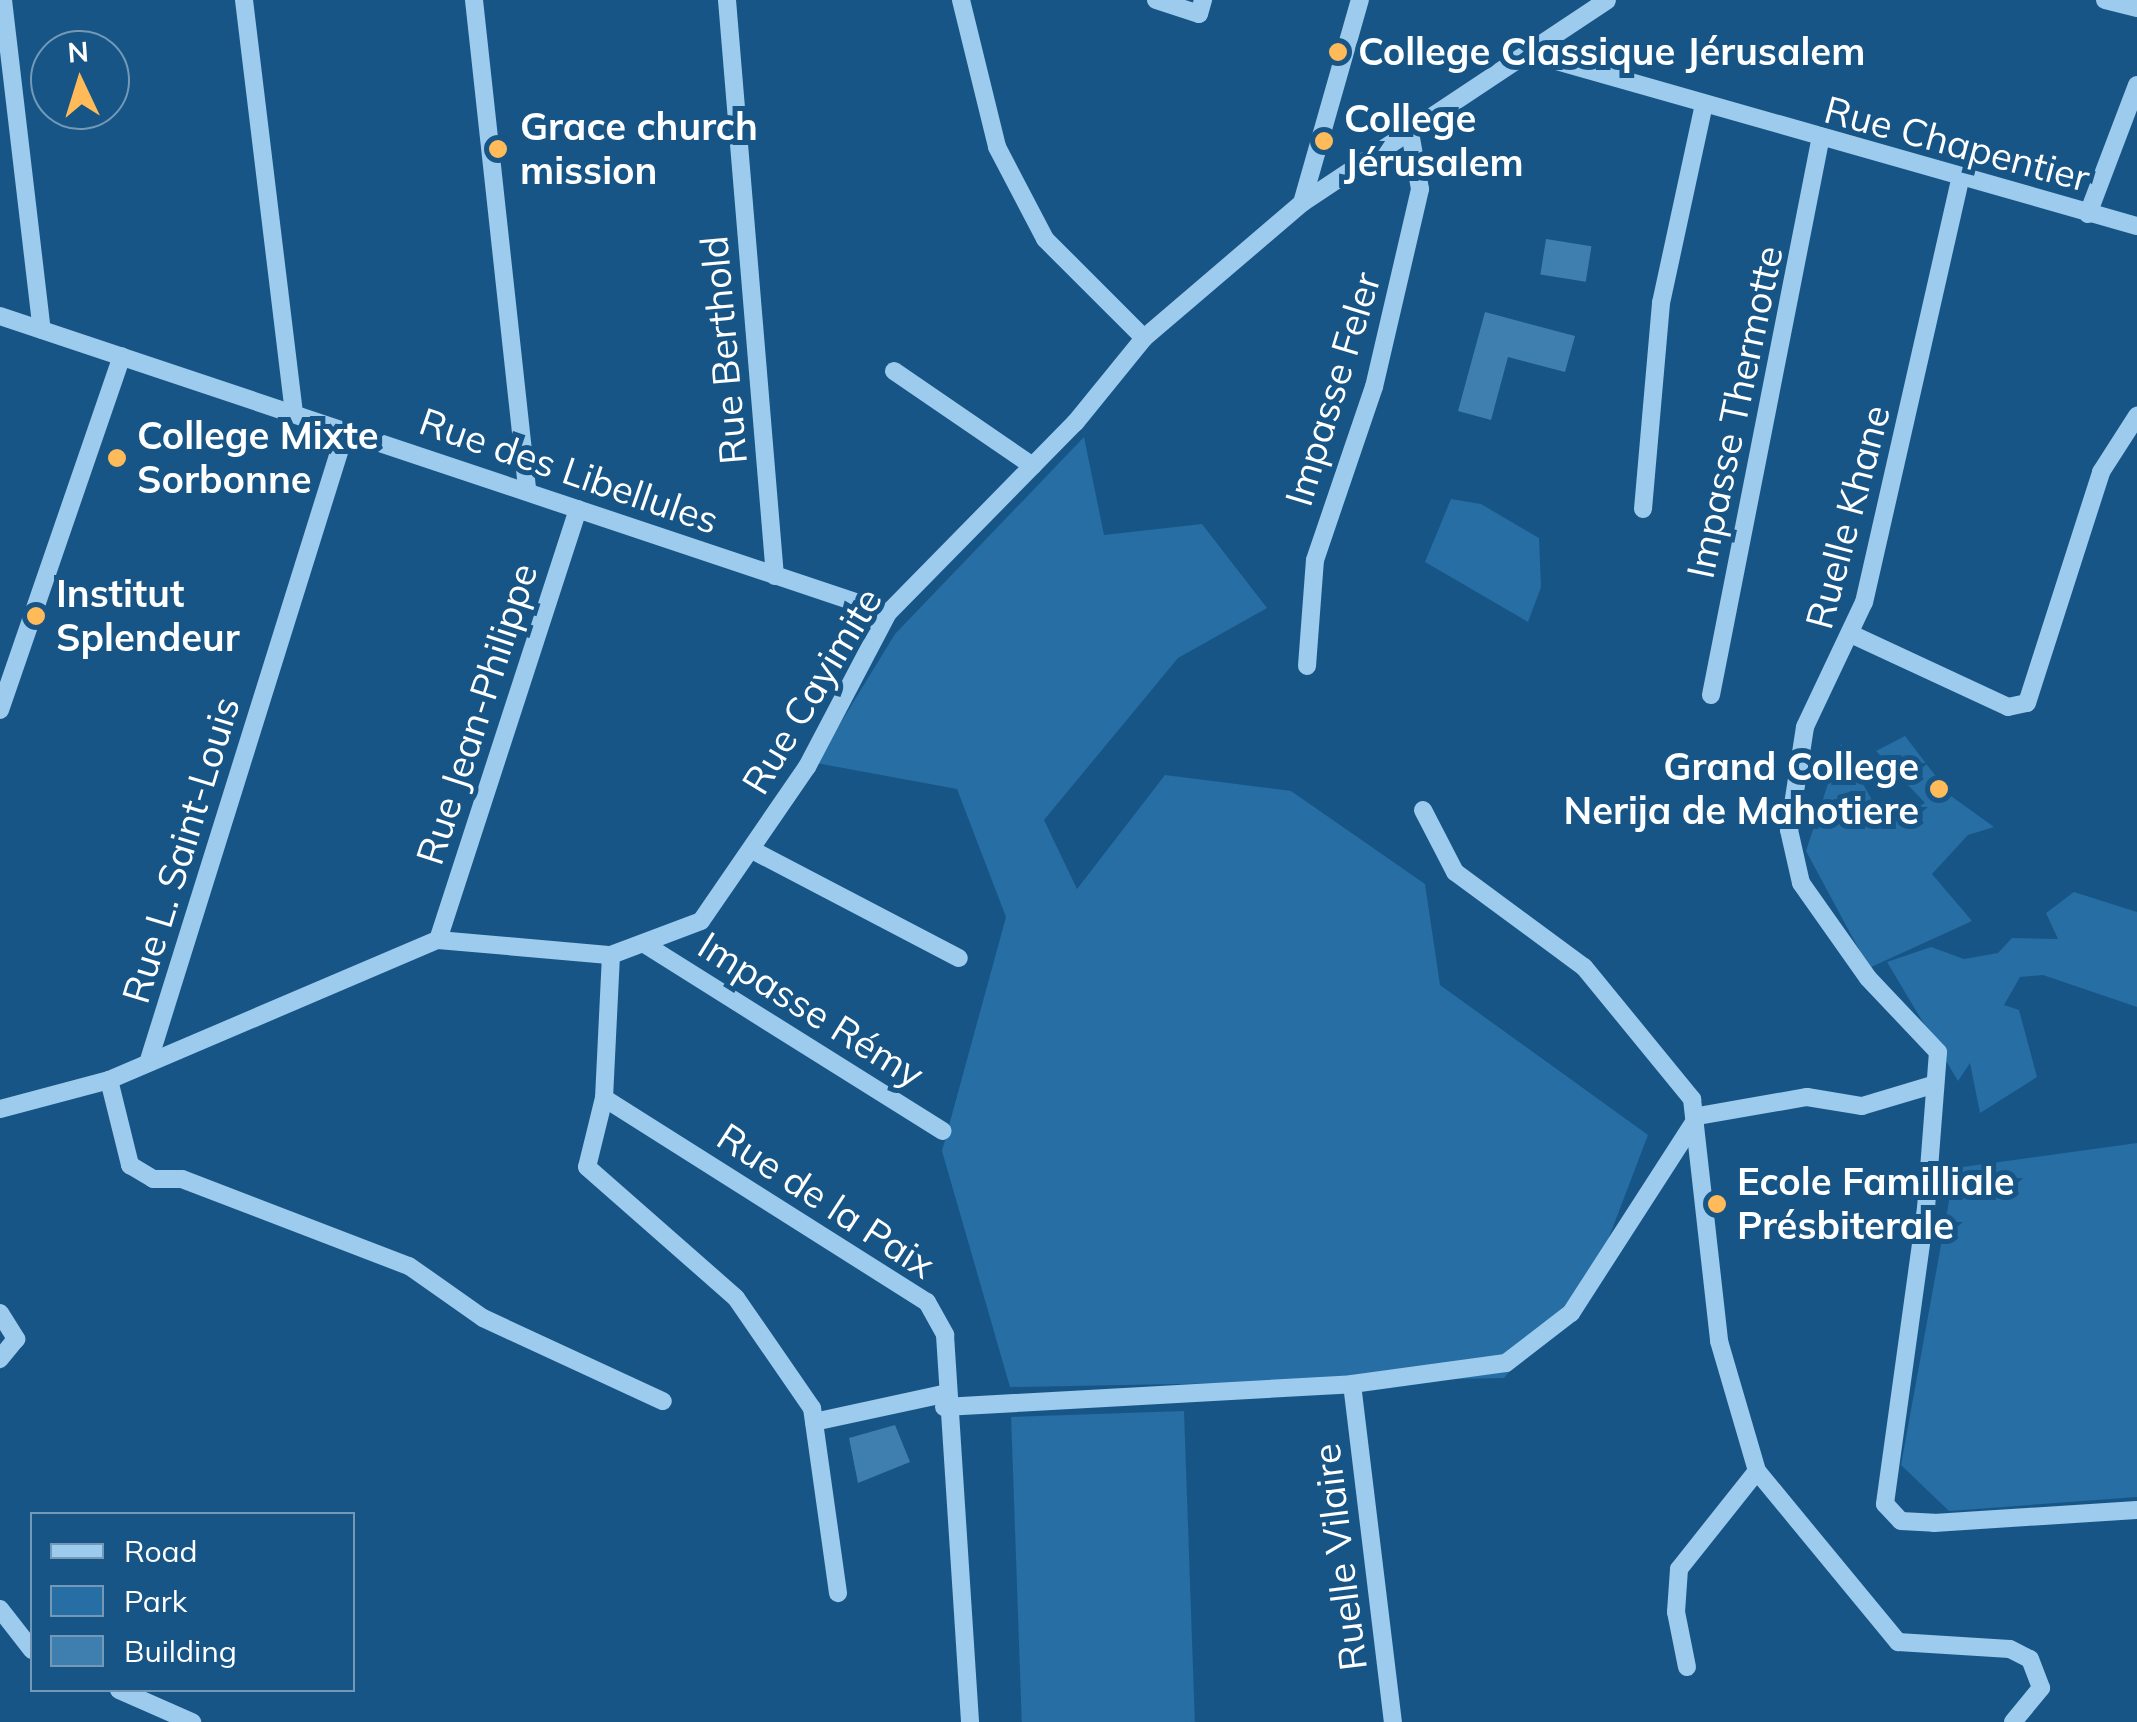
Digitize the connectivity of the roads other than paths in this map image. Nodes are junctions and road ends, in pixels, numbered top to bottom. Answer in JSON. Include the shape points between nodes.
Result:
{"nodes":[{"id":1,"x":3,"y":0,"type":"edge"},
{"id":2,"x":244,"y":0,"type":"edge"},
{"id":3,"x":474,"y":0,"type":"edge"},
{"id":4,"x":727,"y":0,"type":"edge"},
{"id":5,"x":961,"y":0,"type":"edge"},
{"id":6,"x":1156,"y":0,"type":"edge"},
{"id":7,"x":1203,"y":0,"type":"edge"},
{"id":8,"x":1360,"y":0,"type":"edge"},
{"id":9,"x":1607,"y":0,"type":"edge"},
{"id":10,"x":2105,"y":0,"type":"edge"},
{"id":11,"x":2137,"y":8,"type":"edge"},
{"id":12,"x":1531,"y":54,"type":"junction"},
{"id":13,"x":2137,"y":86,"type":"edge"},
{"id":14,"x":1703,"y":109,"type":"junction"},
{"id":15,"x":1410,"y":132,"type":"junction"},
{"id":16,"x":1820,"y":141,"type":"junction"},
{"id":17,"x":1960,"y":180,"type":"junction"},
{"id":18,"x":1302,"y":203,"type":"junction"},
{"id":19,"x":2088,"y":214,"type":"junction"},
{"id":20,"x":2137,"y":226,"type":"edge"},
{"id":21,"x":0,"y":316,"type":"edge"},
{"id":22,"x":42,"y":330,"type":"junction"},
{"id":23,"x":1144,"y":338,"type":"junction"},
{"id":24,"x":122,"y":356,"type":"junction"},
{"id":25,"x":894,"y":371,"type":"dead end"},
{"id":26,"x":294,"y":413,"type":"junction"},
{"id":27,"x":2137,"y":416,"type":"edge"},
{"id":28,"x":346,"y":430,"type":"junction"},
{"id":29,"x":1033,"y":466,"type":"junction"},
{"id":30,"x":527,"y":490,"type":"junction"},
{"id":31,"x":578,"y":509,"type":"junction"},
{"id":32,"x":1643,"y":509,"type":"dead end"},
{"id":33,"x":775,"y":576,"type":"junction"},
{"id":34,"x":888,"y":613,"type":"junction"},
{"id":35,"x":1851,"y":634,"type":"junction"},
{"id":36,"x":1307,"y":666,"type":"dead end"},
{"id":37,"x":1711,"y":696,"type":"dead end"},
{"id":38,"x":0,"y":710,"type":"edge"},
{"id":39,"x":1424,"y":810,"type":"dead end"},
{"id":40,"x":754,"y":850,"type":"junction"},
{"id":41,"x":438,"y":940,"type":"junction"},
{"id":42,"x":646,"y":946,"type":"junction"},
{"id":43,"x":611,"y":956,"type":"junction"},
{"id":44,"x":960,"y":958,"type":"dead end"},
{"id":45,"x":149,"y":1060,"type":"junction"},
{"id":46,"x":108,"y":1080,"type":"junction"},
{"id":47,"x":1932,"y":1085,"type":"junction"},
{"id":48,"x":604,"y":1098,"type":"junction"},
{"id":49,"x":5,"y":1102,"type":"edge"},
{"id":50,"x":1698,"y":1116,"type":"junction"},
{"id":51,"x":942,"y":1131,"type":"dead end"},
{"id":52,"x":0,"y":1313,"type":"edge"},
{"id":53,"x":0,"y":1359,"type":"edge"},
{"id":54,"x":1352,"y":1384,"type":"junction"},
{"id":55,"x":944,"y":1401,"type":"junction"},
{"id":56,"x":663,"y":1402,"type":"dead end"},
{"id":57,"x":814,"y":1422,"type":"junction"},
{"id":58,"x":1757,"y":1472,"type":"junction"},
{"id":59,"x":2137,"y":1510,"type":"edge"},
{"id":60,"x":838,"y":1593,"type":"dead end"},
{"id":61,"x":0,"y":1609,"type":"edge"},
{"id":62,"x":30,"y":1647,"type":"edge"},
{"id":63,"x":1687,"y":1667,"type":"dead end"},
{"id":64,"x":124,"y":1692,"type":"edge"},
{"id":65,"x":192,"y":1722,"type":"edge"},
{"id":66,"x":970,"y":1722,"type":"edge"},
{"id":67,"x":1393,"y":1722,"type":"edge"},
{"id":68,"x":2013,"y":1722,"type":"edge"}],
"edges":[{"from":1,"to":22,"type":"street"},
{"from":2,"to":26,"type":"street"},
{"from":3,"to":30,"type":"street"},
{"from":4,"to":33,"type":"street","name":"Rue Berthold"},
{"from":5,"to":23,"type":"street","via":[[996,147],[1045,238]]},
{"from":6,"to":7,"type":"street","via":[[1200,14]]},
{"from":8,"to":18,"type":"street"},
{"from":9,"to":12,"type":"street","name":"Rue Cayimite"},
{"from":10,"to":11,"type":"street"},
{"from":12,"to":14,"type":"street","name":"Rue Chapentier","via":[[1564,57]]},
{"from":12,"to":15,"type":"street","name":"Rue Cayimite"},
{"from":13,"to":19,"type":"street"},
{"from":14,"to":16,"type":"street","name":"Rue Chapentier"},
{"from":14,"to":32,"type":"street","via":[[1661,302]]},
{"from":15,"to":18,"type":"street","name":"Rue Cayimite"},
{"from":15,"to":36,"type":"street","name":"Impasse Feler","via":[[1420,190],[1374,387],[1316,560]]},
{"from":16,"to":17,"type":"street","name":"Rue Chapentier"},
{"from":16,"to":37,"type":"street","name":"Impasse Thermotte"},
{"from":17,"to":19,"type":"street","name":"Rue Chapentier"},
{"from":17,"to":35,"type":"street","name":"Ruelle Khane"},
{"from":18,"to":23,"type":"street","name":"Rue Cayimite"},
{"from":19,"to":20,"type":"street","name":"Rue Chapentier"},
{"from":21,"to":22,"type":"street","name":"Rue des Libellules"},
{"from":22,"to":24,"type":"street","name":"Rue des Libellules"},
{"from":23,"to":29,"type":"street","name":"Rue Cayimite"},
{"from":24,"to":26,"type":"street","name":"Rue des Libellules"},
{"from":24,"to":38,"type":"street"},
{"from":25,"to":29,"type":"street"},
{"from":26,"to":28,"type":"street","name":"Rue des Libellules"},
{"from":27,"to":35,"type":"street","via":[[2101,472],[2027,703],[2008,707]]},
{"from":28,"to":30,"type":"street","name":"Rue des Libellules"},
{"from":28,"to":45,"type":"street","name":"Rue L. Saint-Louis"},
{"from":29,"to":34,"type":"street","name":"Rue Cayimite"},
{"from":30,"to":31,"type":"street","name":"Rue des Libellules"},
{"from":31,"to":33,"type":"street","name":"Rue des Libellules"},
{"from":31,"to":41,"type":"street","name":"Rue Jean-Philippe"},
{"from":33,"to":34,"type":"street","name":"Rue des Libellules"},
{"from":34,"to":40,"type":"street","name":"Rue Cayimite"},
{"from":35,"to":47,"type":"street","name":"Ruelle Khane","via":[[1805,727],[1788,830],[1793,858],[1801,882],[1868,978],[1928,1033],[1938,1052]]},
{"from":39,"to":50,"type":"street","via":[[1455,872],[1600,982],[1684,1086]]},
{"from":40,"to":42,"type":"street","name":"Rue Cayimite","via":[[701,921]]},
{"from":40,"to":44,"type":"street"},
{"from":41,"to":43,"type":"street","name":"Rue Cayimite"},
{"from":41,"to":45,"type":"street","via":[[344,986]]},
{"from":42,"to":43,"type":"street","name":"Rue Cayimite"},
{"from":42,"to":51,"type":"street","name":"Impasse Rémy"},
{"from":43,"to":48,"type":"street"},
{"from":45,"to":46,"type":"street"},
{"from":46,"to":49,"type":"street"},
{"from":46,"to":56,"type":"street","via":[[130,1165],[409,1266],[483,1318]]},
{"from":47,"to":50,"type":"street","via":[[1862,1106],[1806,1097]]},
{"from":47,"to":59,"type":"street","name":"Ruelle Khane","via":[[1926,1208],[1885,1504],[1901,1521]]},
{"from":48,"to":55,"type":"street","name":"Rue de la Paix","via":[[927,1302],[945,1334]]},
{"from":48,"to":57,"type":"street","via":[[587,1167],[736,1298]]},
{"from":50,"to":54,"type":"street","via":[[1672,1146],[1610,1258],[1545,1339],[1506,1363],[1459,1374]]},
{"from":50,"to":58,"type":"street","via":[[1719,1341]]},
{"from":52,"to":53,"type":"street","via":[[16,1339]]},
{"from":54,"to":55,"type":"street"},
{"from":54,"to":67,"type":"street","name":"Ruelle Vilaire"},
{"from":55,"to":57,"type":"street"},
{"from":55,"to":66,"type":"street","name":"Rue de la Paix"},
{"from":57,"to":60,"type":"street"},
{"from":58,"to":63,"type":"street","via":[[1679,1569],[1676,1612]]},
{"from":58,"to":68,"type":"street","via":[[1898,1642],[2010,1648],[2030,1659],[2041,1688]]},
{"from":61,"to":62,"type":"street"},
{"from":64,"to":65,"type":"street"}]}
